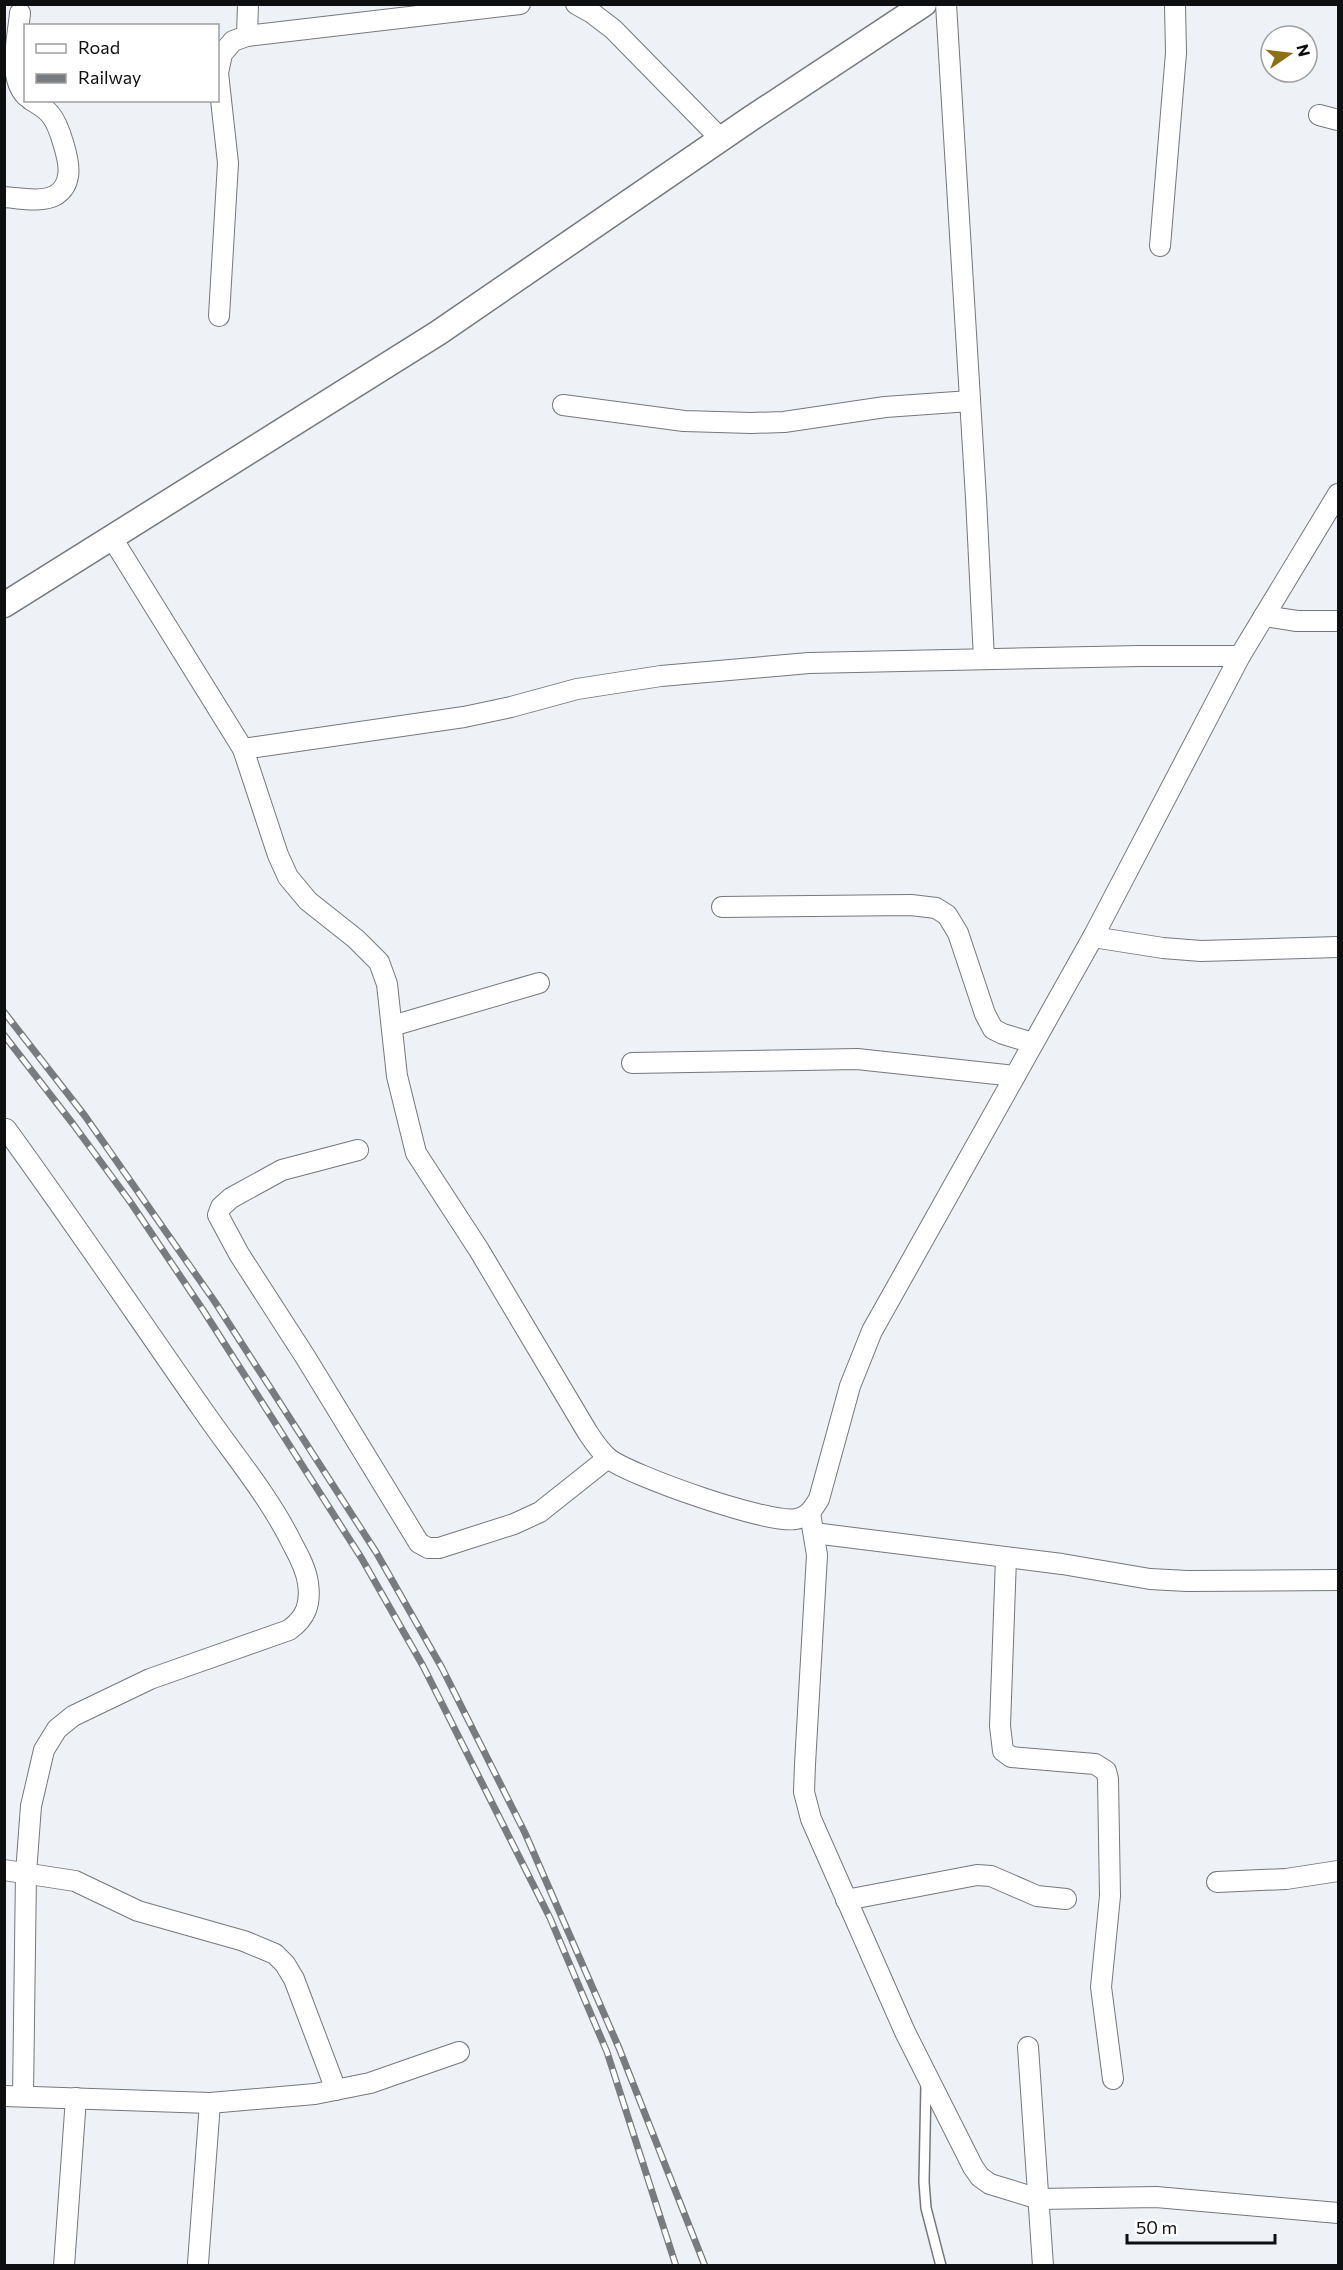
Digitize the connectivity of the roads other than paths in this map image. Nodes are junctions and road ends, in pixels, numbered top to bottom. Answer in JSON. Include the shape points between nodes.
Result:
{"nodes":[{"id":1,"x":249,"y":4,"type":"edge"},
{"id":2,"x":520,"y":4,"type":"edge"},
{"id":3,"x":576,"y":4,"type":"edge"},
{"id":4,"x":924,"y":4,"type":"edge"},
{"id":5,"x":946,"y":4,"type":"edge"},
{"id":6,"x":1175,"y":4,"type":"edge"},
{"id":7,"x":20,"y":13,"type":"dead end"},
{"id":8,"x":248,"y":36,"type":"junction"},
{"id":9,"x":219,"y":68,"type":"edge"},
{"id":10,"x":219,"y":82,"type":"edge"},
{"id":11,"x":24,"y":94,"type":"edge"},
{"id":12,"x":34,"y":102,"type":"edge"},
{"id":13,"x":721,"y":139,"type":"junction"},
{"id":14,"x":4,"y":196,"type":"edge"},
{"id":15,"x":1160,"y":246,"type":"dead end"},
{"id":16,"x":219,"y":316,"type":"dead end"},
{"id":17,"x":970,"y":401,"type":"junction"},
{"id":18,"x":563,"y":405,"type":"dead end"},
{"id":19,"x":1338,"y":494,"type":"edge"},
{"id":20,"x":112,"y":538,"type":"junction"},
{"id":21,"x":4,"y":605,"type":"edge"},
{"id":22,"x":1264,"y":616,"type":"junction"},
{"id":23,"x":1338,"y":621,"type":"edge"},
{"id":24,"x":1240,"y":656,"type":"junction"},
{"id":25,"x":984,"y":659,"type":"junction"},
{"id":26,"x":243,"y":749,"type":"junction"},
{"id":27,"x":722,"y":907,"type":"dead end"},
{"id":28,"x":1093,"y":937,"type":"junction"},
{"id":29,"x":1338,"y":947,"type":"edge"},
{"id":30,"x":539,"y":983,"type":"dead end"},
{"id":31,"x":392,"y":1026,"type":"junction"},
{"id":32,"x":1033,"y":1043,"type":"junction"},
{"id":33,"x":632,"y":1063,"type":"dead end"},
{"id":34,"x":1015,"y":1076,"type":"junction"},
{"id":35,"x":6,"y":1129,"type":"dead end"},
{"id":36,"x":358,"y":1150,"type":"dead end"},
{"id":37,"x":608,"y":1458,"type":"junction"},
{"id":38,"x":810,"y":1513,"type":"junction"},
{"id":39,"x":814,"y":1533,"type":"junction"},
{"id":40,"x":1006,"y":1558,"type":"junction"},
{"id":41,"x":1338,"y":1580,"type":"edge"},
{"id":42,"x":4,"y":1870,"type":"edge"},
{"id":43,"x":1338,"y":1871,"type":"edge"},
{"id":44,"x":26,"y":1873,"type":"junction"},
{"id":45,"x":1217,"y":1882,"type":"dead end"},
{"id":46,"x":1066,"y":1899,"type":"dead end"},
{"id":47,"x":846,"y":1900,"type":"junction"},
{"id":48,"x":1029,"y":2047,"type":"dead end"},
{"id":49,"x":459,"y":2052,"type":"dead end"},
{"id":50,"x":927,"y":2076,"type":"junction"},
{"id":51,"x":1113,"y":2079,"type":"dead end"},
{"id":52,"x":336,"y":2090,"type":"junction"},
{"id":53,"x":14,"y":2096,"type":"edge"},
{"id":54,"x":76,"y":2098,"type":"junction"},
{"id":55,"x":210,"y":2103,"type":"junction"},
{"id":56,"x":1039,"y":2199,"type":"junction"},
{"id":57,"x":1338,"y":2213,"type":"edge"},
{"id":58,"x":198,"y":2263,"type":"dead end"},
{"id":59,"x":64,"y":2265,"type":"edge"},
{"id":60,"x":941,"y":2265,"type":"edge"},
{"id":61,"x":1043,"y":2265,"type":"edge"}],
"edges":[{"from":1,"to":8,"type":"street"},
{"from":2,"to":8,"type":"street"},
{"from":3,"to":13,"type":"street","via":[[613,29]]},
{"from":4,"to":13,"type":"street"},
{"from":5,"to":17,"type":"street"},
{"from":6,"to":15,"type":"street","via":[[1176,53]]},
{"from":7,"to":11,"type":"street","via":[[15,67],[19,89]]},
{"from":8,"to":9,"type":"street","via":[[233,41],[222,54]]},
{"from":10,"to":16,"type":"street","via":[[228,163]]},
{"from":12,"to":14,"type":"street","via":[[51,114],[57,126],[69,176],[55,196]]},
{"from":13,"to":20,"type":"street","via":[[438,333]]},
{"from":17,"to":18,"type":"street","via":[[885,406],[784,422],[751,423],[684,421]]},
{"from":17,"to":25,"type":"street"},
{"from":19,"to":22,"type":"street"},
{"from":20,"to":21,"type":"street"},
{"from":20,"to":26,"type":"street"},
{"from":22,"to":23,"type":"street"},
{"from":22,"to":24,"type":"street"},
{"from":24,"to":25,"type":"street"},
{"from":24,"to":28,"type":"street"},
{"from":25,"to":26,"type":"street","via":[[808,663],[651,677],[577,689],[464,717]]},
{"from":26,"to":31,"type":"street","via":[[288,877],[308,902],[379,962],[386,976]]},
{"from":27,"to":32,"type":"street","via":[[936,908],[947,915],[958,933],[993,1029]]},
{"from":28,"to":29,"type":"street","via":[[1201,951]]},
{"from":28,"to":32,"type":"street"},
{"from":30,"to":31,"type":"street"},
{"from":31,"to":37,"type":"street","via":[[397,1076],[416,1153],[588,1433]]},
{"from":32,"to":34,"type":"street"},
{"from":33,"to":34,"type":"street","via":[[857,1059]]},
{"from":34,"to":38,"type":"street","via":[[872,1331],[850,1386],[819,1499]]},
{"from":35,"to":44,"type":"street","via":[[280,1517],[308,1583],[307,1609],[301,1622],[289,1630],[150,1678],[73,1716],[57,1729],[44,1750],[31,1806]]},
{"from":36,"to":37,"type":"street","via":[[282,1170],[231,1198],[221,1206],[219,1215],[239,1254],[419,1543],[439,1548],[514,1524],[540,1512]]},
{"from":37,"to":38,"type":"street","via":[[632,1471],[741,1511],[786,1520]]},
{"from":38,"to":39,"type":"street"},
{"from":39,"to":40,"type":"street"},
{"from":39,"to":47,"type":"street","via":[[817,1555],[804,1792],[811,1820]]},
{"from":40,"to":41,"type":"street","via":[[1150,1579]]},
{"from":40,"to":51,"type":"street","via":[[1000,1726],[1003,1751],[1011,1757],[1095,1764],[1106,1771],[1108,1779],[1110,1896],[1101,1987]]},
{"from":42,"to":44,"type":"street"},
{"from":43,"to":45,"type":"street","via":[[1286,1879]]},
{"from":44,"to":52,"type":"street","via":[[75,1881],[138,1911],[220,1933],[275,1954],[298,1987]]},
{"from":44,"to":53,"type":"street"},
{"from":46,"to":47,"type":"street","via":[[1037,1896],[991,1876],[977,1875]]},
{"from":47,"to":50,"type":"street"},
{"from":48,"to":56,"type":"street"},
{"from":49,"to":52,"type":"street","via":[[370,2084]]},
{"from":50,"to":56,"type":"street","via":[[980,2177]]},
{"from":50,"to":60,"type":"lane","via":[[926,2208]]},
{"from":52,"to":55,"type":"street"},
{"from":53,"to":54,"type":"street"},
{"from":54,"to":55,"type":"street"},
{"from":54,"to":59,"type":"street"},
{"from":55,"to":58,"type":"street"},
{"from":56,"to":57,"type":"street","via":[[1156,2197]]},
{"from":56,"to":61,"type":"street"}]}
